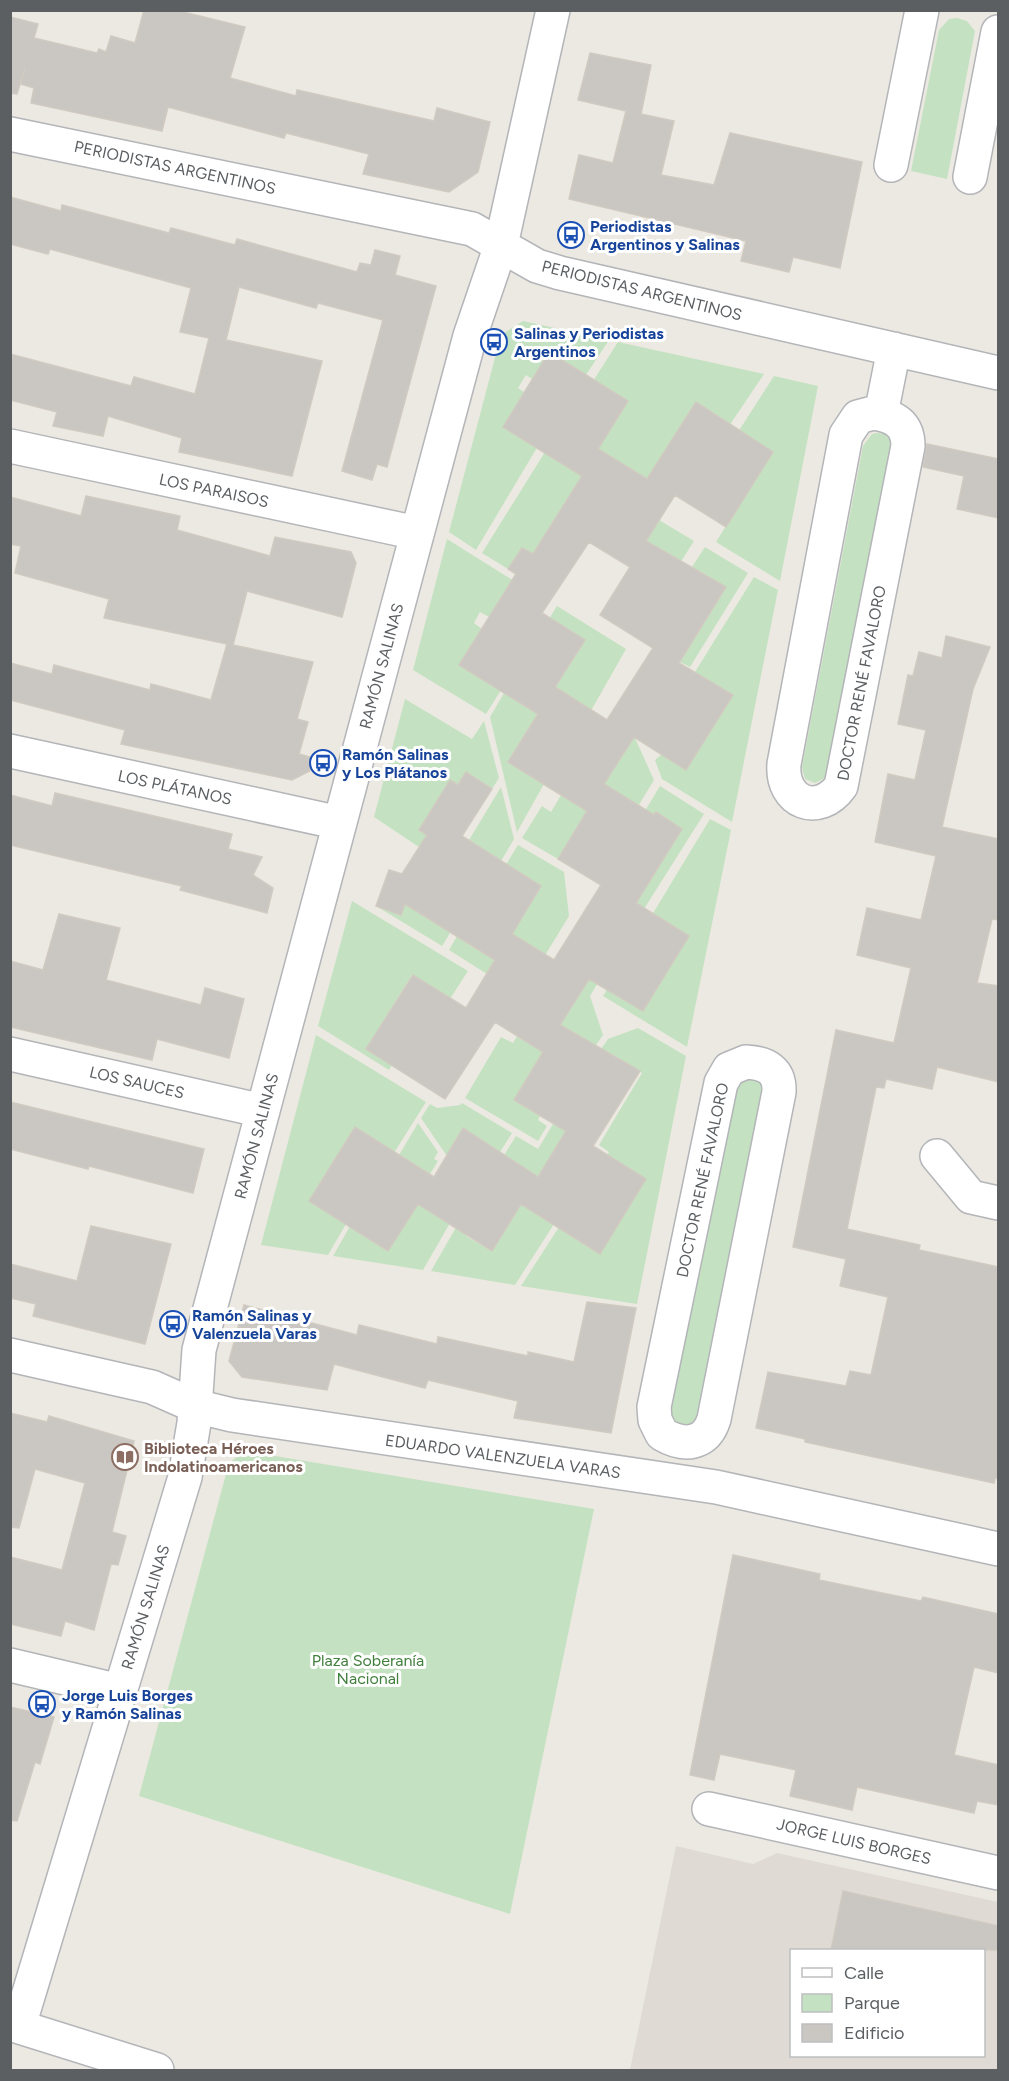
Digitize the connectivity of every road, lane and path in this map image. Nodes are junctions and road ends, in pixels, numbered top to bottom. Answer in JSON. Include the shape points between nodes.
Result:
{"nodes":[{"id":1,"x":553,"y":10,"type":"edge"},
{"id":2,"x":922,"y":10,"type":"edge"},
{"id":3,"x":999,"y":32,"type":"edge"},
{"id":4,"x":10,"y":134,"type":"edge"},
{"id":5,"x":891,"y":165,"type":"dead end"},
{"id":6,"x":970,"y":177,"type":"dead end"},
{"id":7,"x":501,"y":245,"type":"junction"},
{"id":8,"x":894,"y":349,"type":"junction"},
{"id":9,"x":999,"y":373,"type":"edge"},
{"id":10,"x":881,"y":414,"type":"junction"},
{"id":11,"x":10,"y":446,"type":"edge"},
{"id":12,"x":417,"y":533,"type":"junction"},
{"id":13,"x":10,"y":751,"type":"edge"},
{"id":14,"x":340,"y":823,"type":"junction"},
{"id":15,"x":10,"y":1054,"type":"edge"},
{"id":16,"x":263,"y":1111,"type":"junction"},
{"id":17,"x":937,"y":1156,"type":"dead end"},
{"id":18,"x":999,"y":1203,"type":"edge"},
{"id":19,"x":10,"y":1355,"type":"edge"},
{"id":20,"x":195,"y":1406,"type":"junction"},
{"id":21,"x":679,"y":1441,"type":"junction"},
{"id":22,"x":672,"y":1480,"type":"junction"},
{"id":23,"x":999,"y":1549,"type":"edge"},
{"id":24,"x":10,"y":1665,"type":"edge"},
{"id":25,"x":120,"y":1691,"type":"junction"},
{"id":26,"x":709,"y":1809,"type":"dead end"},
{"id":27,"x":999,"y":1874,"type":"edge"},
{"id":28,"x":15,"y":2025,"type":"edge"},
{"id":29,"x":157,"y":2070,"type":"edge"}],
"edges":[{"from":1,"to":7,"type":"street","name":"RAMÓN SALINAS"},
{"from":2,"to":5,"type":"street"},
{"from":3,"to":6,"type":"street"},
{"from":4,"to":7,"type":"street","name":"PERIODISTAS ARGENTINOS","via":[[455,224],[485,234]]},
{"from":7,"to":8,"type":"street","name":"PERIODISTAS ARGENTINOS","via":[[537,266],[560,273]]},
{"from":7,"to":12,"type":"street","name":"RAMÓN SALINAS","via":[[470,336]]},
{"from":8,"to":9,"type":"street","name":"PERIODISTAS ARGENTINOS"},
{"from":8,"to":10,"type":"street"},
{"from":10,"to":10,"type":"street","name":"DOCTOR RENÉ FAVALORO","via":[[858,417],[846,435],[784,764],[786,789],[795,799],[810,803],[834,796],[841,786],[908,446],[906,429]]},
{"from":11,"to":12,"type":"street","name":"LOS PARAISOS"},
{"from":12,"to":14,"type":"street","name":"RAMÓN SALINAS"},
{"from":13,"to":14,"type":"street","name":"LOS PLÁTANOS"},
{"from":14,"to":16,"type":"street","name":"RAMÓN SALINAS"},
{"from":15,"to":16,"type":"street","name":"LOS SAUCES"},
{"from":16,"to":20,"type":"street","name":"RAMÓN SALINAS","via":[[199,1350]]},
{"from":17,"to":18,"type":"street","via":[[971,1197]]},
{"from":19,"to":20,"type":"street","name":"EDUARDO VALENZUELA VARAS","via":[[152,1387]]},
{"from":20,"to":22,"type":"street","name":"EDUARDO VALENZUELA VARAS","via":[[232,1415]]},
{"from":20,"to":25,"type":"street","name":"RAMÓN SALINAS","via":[[184,1477]]},
{"from":21,"to":21,"type":"street","name":"DOCTOR RENÉ FAVALORO","via":[[703,1439],[711,1430],[717,1407],[779,1092],[776,1072],[756,1063],[735,1064],[721,1083],[654,1407],[662,1434]]},
{"from":21,"to":22,"type":"street"},
{"from":22,"to":23,"type":"street","name":"EDUARDO VALENZUELA VARAS"},
{"from":24,"to":25,"type":"street"},
{"from":25,"to":28,"type":"street","name":"RAMÓN SALINAS"},
{"from":26,"to":27,"type":"street","name":"JORGE LUIS BORGES"},
{"from":28,"to":29,"type":"street"}]}
